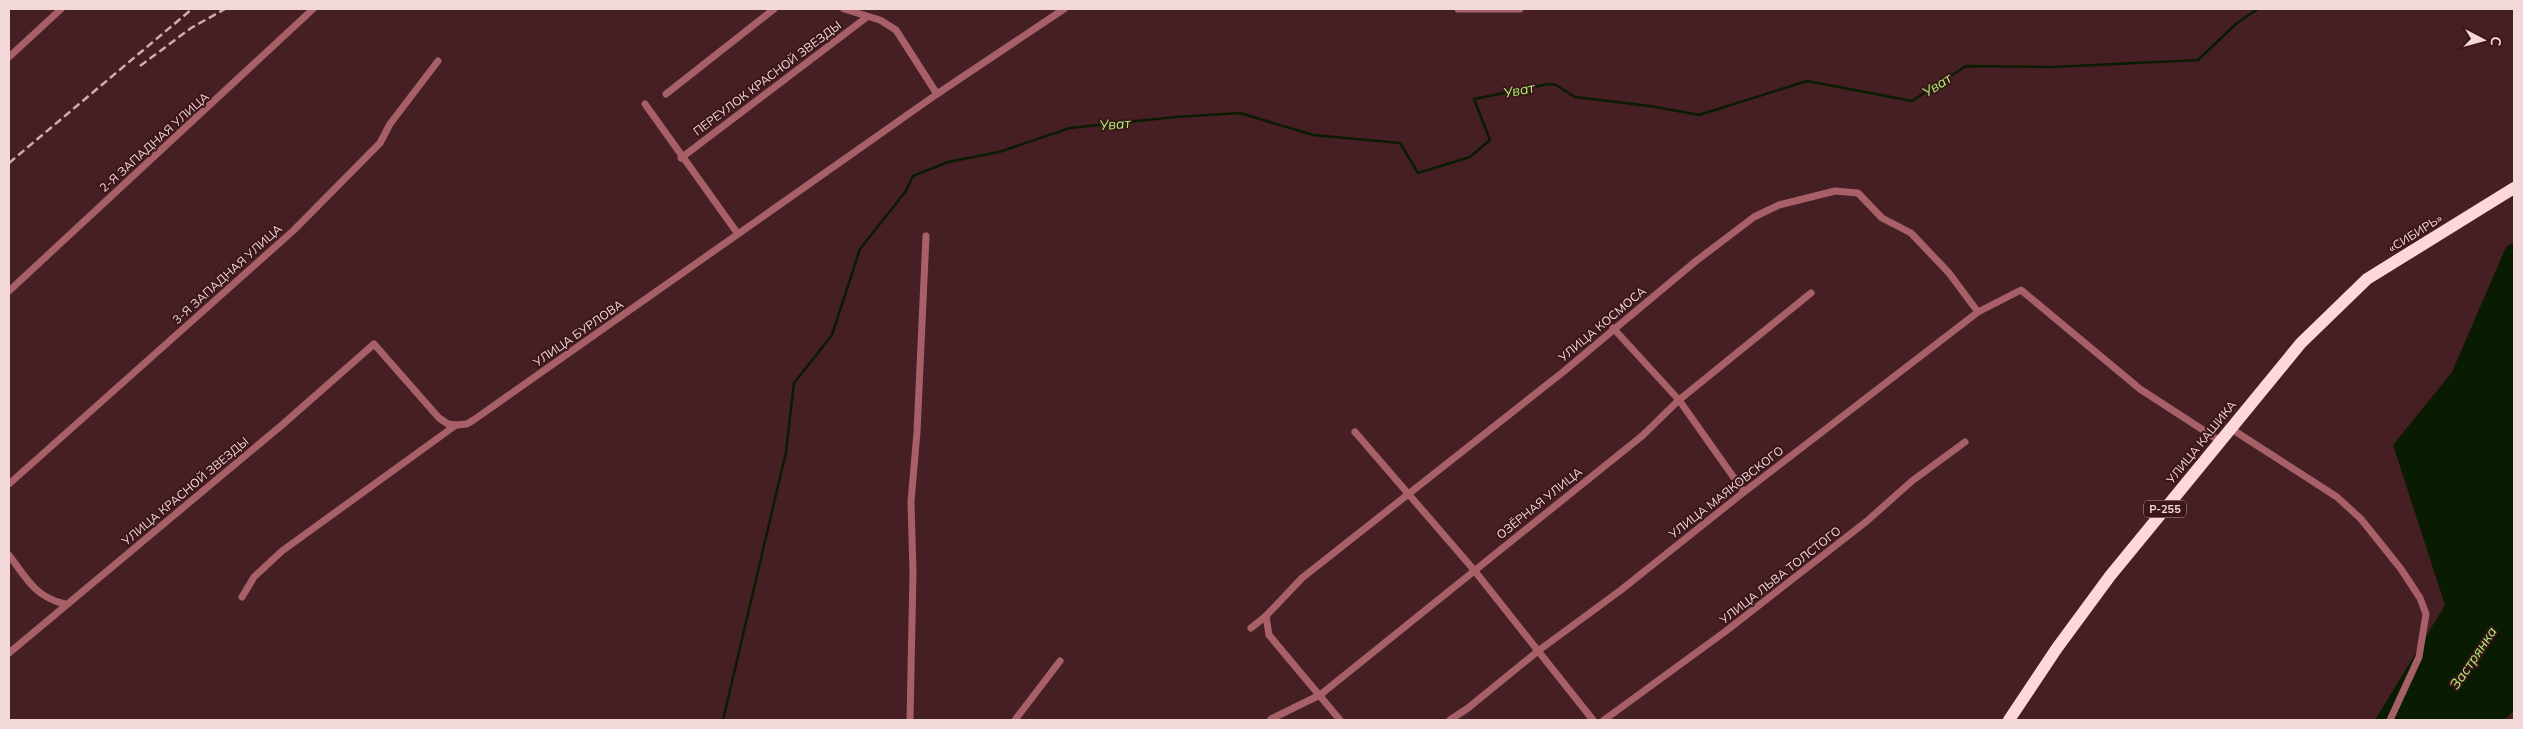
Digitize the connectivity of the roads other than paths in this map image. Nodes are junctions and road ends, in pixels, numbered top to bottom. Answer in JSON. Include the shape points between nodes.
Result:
{"nodes":[{"id":1,"x":61,"y":9,"type":"edge"},
{"id":2,"x":313,"y":9,"type":"edge"},
{"id":3,"x":774,"y":9,"type":"edge"},
{"id":4,"x":844,"y":9,"type":"edge"},
{"id":5,"x":1064,"y":9,"type":"edge"},
{"id":6,"x":1458,"y":9,"type":"edge"},
{"id":7,"x":1520,"y":9,"type":"edge"},
{"id":8,"x":867,"y":17,"type":"junction"},
{"id":9,"x":9,"y":57,"type":"edge"},
{"id":10,"x":438,"y":62,"type":"dead end"},
{"id":11,"x":666,"y":94,"type":"dead end"},
{"id":12,"x":937,"y":94,"type":"junction"},
{"id":13,"x":645,"y":104,"type":"dead end"},
{"id":14,"x":682,"y":158,"type":"junction"},
{"id":15,"x":2514,"y":188,"type":"edge"},
{"id":16,"x":738,"y":234,"type":"junction"},
{"id":17,"x":926,"y":236,"type":"dead end"},
{"id":18,"x":9,"y":291,"type":"edge"},
{"id":19,"x":1811,"y":293,"type":"dead end"},
{"id":20,"x":2334,"y":308,"type":"joint"},
{"id":21,"x":1978,"y":312,"type":"junction"},
{"id":22,"x":1613,"y":328,"type":"junction"},
{"id":23,"x":1679,"y":400,"type":"junction"},
{"id":24,"x":456,"y":425,"type":"junction"},
{"id":25,"x":2230,"y":428,"type":"junction"},
{"id":26,"x":1355,"y":432,"type":"dead end"},
{"id":27,"x":2220,"y":441,"type":"junction"},
{"id":28,"x":1965,"y":442,"type":"dead end"},
{"id":29,"x":9,"y":484,"type":"edge"},
{"id":30,"x":1744,"y":492,"type":"junction"},
{"id":31,"x":1410,"y":495,"type":"junction"},
{"id":32,"x":9,"y":555,"type":"edge"},
{"id":33,"x":1474,"y":570,"type":"junction"},
{"id":34,"x":242,"y":597,"type":"dead end"},
{"id":35,"x":65,"y":604,"type":"junction"},
{"id":36,"x":1266,"y":616,"type":"junction"},
{"id":37,"x":1251,"y":628,"type":"dead end"},
{"id":38,"x":1538,"y":650,"type":"junction"},
{"id":39,"x":9,"y":653,"type":"edge"},
{"id":40,"x":1060,"y":661,"type":"dead end"},
{"id":41,"x":1320,"y":695,"type":"junction"},
{"id":42,"x":1271,"y":719,"type":"dead end"},
{"id":43,"x":910,"y":720,"type":"edge"},
{"id":44,"x":1015,"y":720,"type":"edge"},
{"id":45,"x":1340,"y":720,"type":"edge"},
{"id":46,"x":1450,"y":720,"type":"edge"},
{"id":47,"x":1593,"y":720,"type":"edge"},
{"id":48,"x":1604,"y":720,"type":"edge"},
{"id":49,"x":2009,"y":720,"type":"edge"},
{"id":50,"x":2390,"y":720,"type":"edge"}],
"edges":[{"from":1,"to":9,"type":"street"},
{"from":2,"to":18,"type":"street","name":"2-Я ЗАПАДНАЯ УЛИЦА"},
{"from":3,"to":11,"type":"street"},
{"from":4,"to":8,"type":"street"},
{"from":5,"to":12,"type":"street","name":"УЛИЦА БУРЛОВА"},
{"from":6,"to":7,"type":"street"},
{"from":8,"to":12,"type":"street","via":[[880,20],[896,30]]},
{"from":8,"to":14,"type":"street","name":"ПЕРЕУЛОК КРАСНОЙ ЗВЕЗДЫ"},
{"from":10,"to":29,"type":"street","name":"3-Я ЗАПАДНАЯ УЛИЦА","via":[[390,124],[380,143],[294,230]]},
{"from":12,"to":16,"type":"street","name":"УЛИЦА БУРЛОВА"},
{"from":13,"to":14,"type":"street"},
{"from":14,"to":16,"type":"street"},
{"from":15,"to":20,"type":"highway","name":"«СИБИРЬ»","number":"Р-255","via":[[2367,279]]},
{"from":16,"to":24,"type":"street","name":"УЛИЦА БУРЛОВА","via":[[475,419]]},
{"from":17,"to":43,"type":"street","via":[[911,502]]},
{"from":19,"to":23,"type":"street","name":"ОЗЁРНАЯ УЛИЦА"},
{"from":20,"to":25,"type":"highway","name":"УЛИЦА КАШИКА","number":"Р-255"},
{"from":21,"to":22,"type":"street","name":"УЛИЦА КОСМОСА","via":[[1949,273],[1912,233],[1882,218],[1858,193],[1835,191],[1779,205],[1754,217]]},
{"from":21,"to":27,"type":"street","name":"УЛИЦА МАЯКОВСКОГО","via":[[2021,290],[2140,389]]},
{"from":21,"to":30,"type":"street","name":"УЛИЦА МАЯКОВСКОГО"},
{"from":22,"to":23,"type":"street"},
{"from":22,"to":31,"type":"street","name":"УЛИЦА КОСМОСА"},
{"from":23,"to":30,"type":"street"},
{"from":23,"to":33,"type":"street","name":"ОЗЁРНАЯ УЛИЦА","via":[[1642,436]]},
{"from":24,"to":34,"type":"street","name":"УЛИЦА БУРЛОВА","via":[[282,551],[254,577]]},
{"from":24,"to":35,"type":"street","name":"УЛИЦА КРАСНОЙ ЗВЕЗДЫ","via":[[439,418],[374,344],[202,493]]},
{"from":25,"to":27,"type":"highway","name":"УЛИЦА КАШИКА","number":"Р-255"},
{"from":25,"to":50,"type":"street","via":[[2337,497],[2361,519],[2420,598],[2426,614],[2419,657]]},
{"from":26,"to":31,"type":"street"},
{"from":27,"to":49,"type":"highway","name":"УЛИЦА КАШИКА","number":"Р-255","via":[[2086,606]]},
{"from":28,"to":48,"type":"street","name":"УЛИЦА ЛЬВА ТОЛСТОГО","via":[[1726,631]]},
{"from":30,"to":38,"type":"street","name":"УЛИЦА МАЯКОВСКОГО","via":[[1621,590]]},
{"from":31,"to":33,"type":"street"},
{"from":31,"to":36,"type":"street","name":"УЛИЦА КОСМОСА","via":[[1302,578]]},
{"from":32,"to":35,"type":"street","via":[[47,600]]},
{"from":33,"to":38,"type":"street"},
{"from":33,"to":41,"type":"street","name":"ОЗЁРНАЯ УЛИЦА"},
{"from":35,"to":39,"type":"street","name":"УЛИЦА КРАСНОЙ ЗВЕЗДЫ"},
{"from":36,"to":37,"type":"street","name":"УЛИЦА КОСМОСА"},
{"from":36,"to":41,"type":"street","via":[[1269,635]]},
{"from":38,"to":46,"type":"street","name":"УЛИЦА МАЯКОВСКОГО"},
{"from":38,"to":47,"type":"street"},
{"from":40,"to":44,"type":"street"},
{"from":41,"to":42,"type":"street","name":"ОЗЁРНАЯ УЛИЦА"},
{"from":41,"to":45,"type":"street"}]}
